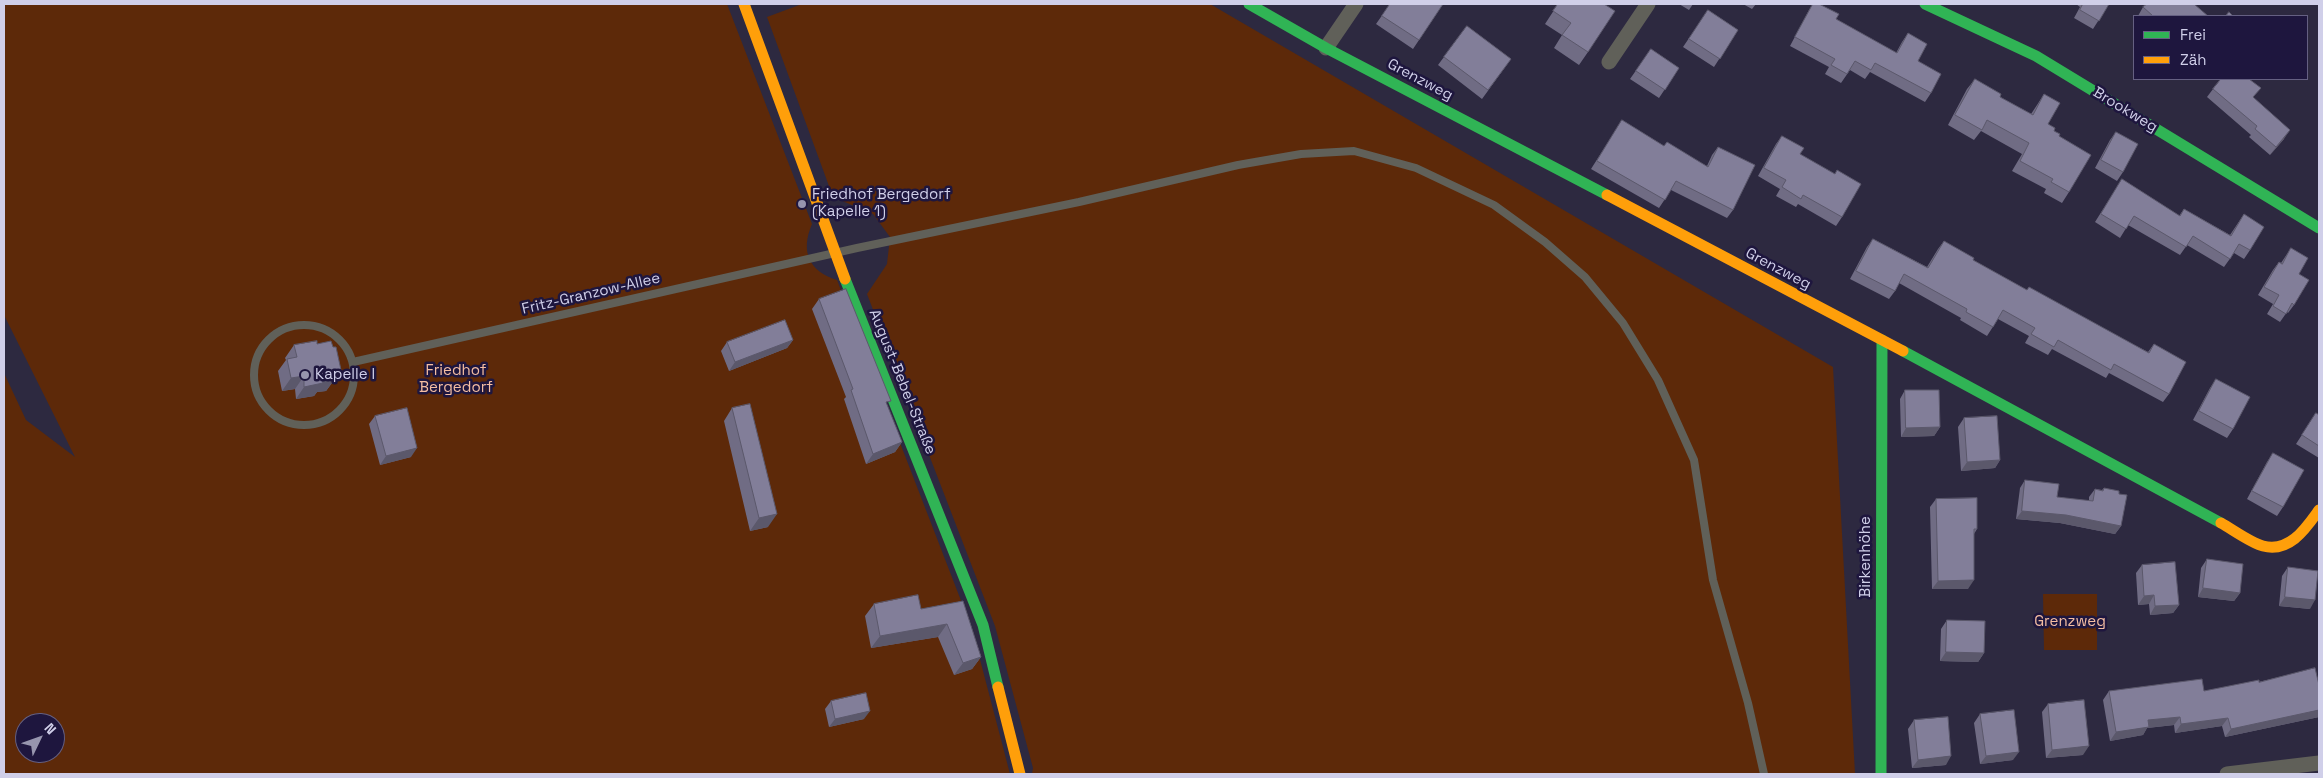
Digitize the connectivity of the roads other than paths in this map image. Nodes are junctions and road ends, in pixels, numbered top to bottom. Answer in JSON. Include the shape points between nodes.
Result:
{"nodes":[{"id":1,"x":746,"y":4,"type":"edge"},
{"id":2,"x":1249,"y":4,"type":"edge"},
{"id":3,"x":1356,"y":4,"type":"edge"},
{"id":4,"x":1648,"y":4,"type":"edge"},
{"id":5,"x":1925,"y":4,"type":"edge"},
{"id":6,"x":1326,"y":48,"type":"junction"},
{"id":7,"x":1609,"y":62,"type":"dead end"},
{"id":8,"x":2319,"y":228,"type":"edge"},
{"id":9,"x":835,"y":253,"type":"junction"},
{"id":10,"x":1882,"y":340,"type":"junction"},
{"id":11,"x":353,"y":362,"type":"junction"},
{"id":12,"x":2319,"y":510,"type":"edge"},
{"id":13,"x":2319,"y":762,"type":"edge"},
{"id":14,"x":1020,"y":774,"type":"edge"},
{"id":15,"x":1764,"y":774,"type":"edge"},
{"id":16,"x":1880,"y":774,"type":"edge"},
{"id":17,"x":2227,"y":774,"type":"edge"}],
"edges":[{"from":1,"to":9,"type":"street","name":"August-Bebel-Straße"},
{"from":2,"to":6,"type":"street","name":"Grenzweg"},
{"from":3,"to":6,"type":"street"},
{"from":4,"to":7,"type":"street"},
{"from":5,"to":8,"type":"street","name":"Brookweg","via":[[2036,56]]},
{"from":6,"to":10,"type":"street","name":"Grenzweg"},
{"from":9,"to":11,"type":"lane","name":"Fritz-Granzow-Allee"},
{"from":9,"to":14,"type":"street","name":"August-Bebel-Straße","via":[[983,625]]},
{"from":9,"to":15,"type":"lane","name":"Fritz-Granzow-Allee","via":[[1301,154],[1354,151],[1416,168],[1494,205],[1585,276],[1623,323],[1658,380],[1694,460],[1713,580],[1748,703]]},
{"from":10,"to":12,"type":"street","name":"Grenzweg","via":[[2263,546],[2281,546],[2296,541]]},
{"from":10,"to":16,"type":"street","name":"Birkenhöhe"},
{"from":11,"to":11,"type":"lane","via":[[336,336],[322,328],[307,324],[287,327],[273,335],[256,361],[257,393],[265,407],[290,424],[304,426],[324,422],[346,403],[355,376]]},
{"from":13,"to":17,"type":"street"}]}
